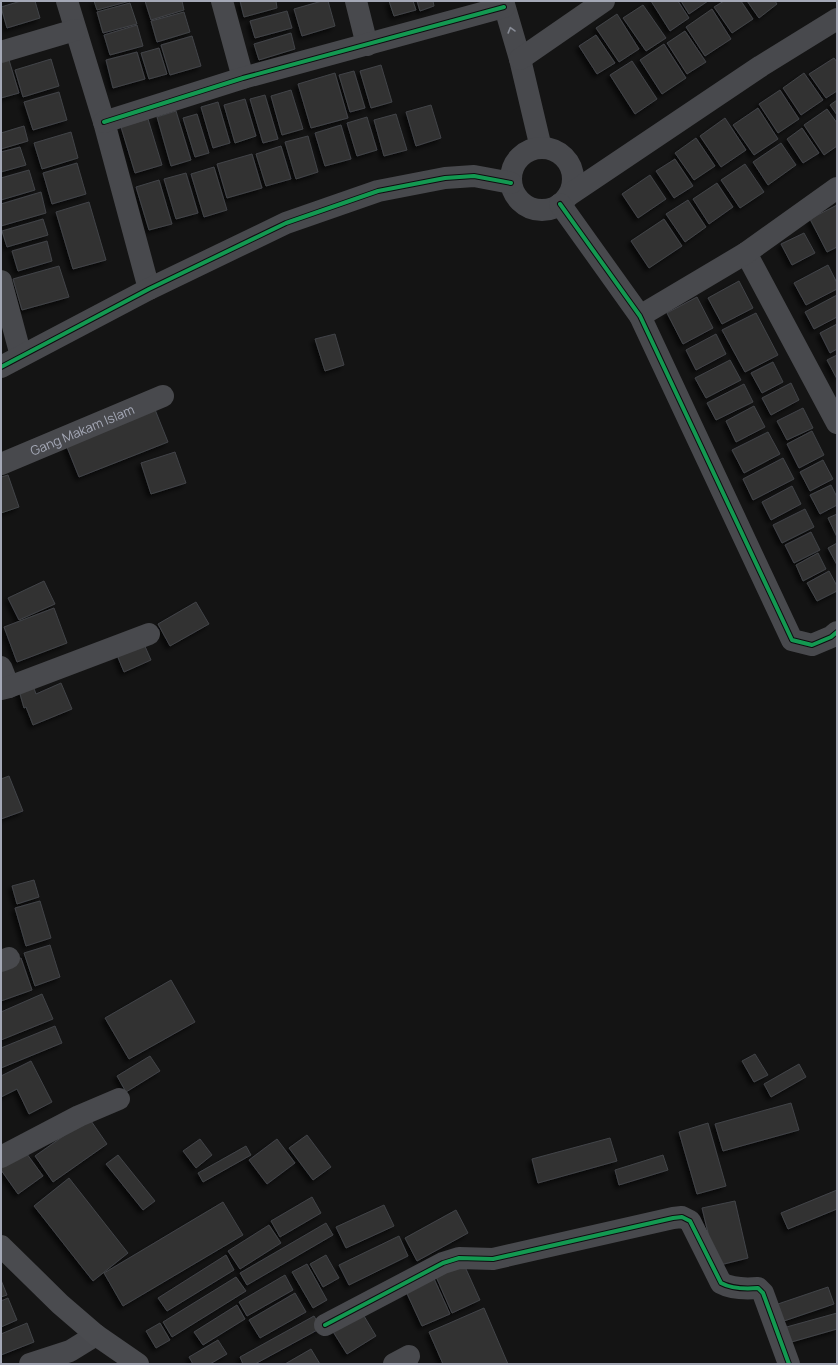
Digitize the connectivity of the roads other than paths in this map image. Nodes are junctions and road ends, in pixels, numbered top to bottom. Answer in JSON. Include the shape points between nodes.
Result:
{"nodes":[{"id":1,"x":67,"y":1,"type":"edge"},
{"id":2,"x":222,"y":1,"type":"edge"},
{"id":3,"x":356,"y":1,"type":"edge"},
{"id":4,"x":604,"y":1,"type":"edge"},
{"id":5,"x":504,"y":4,"type":"edge"},
{"id":6,"x":837,"y":19,"type":"edge"},
{"id":7,"x":75,"y":30,"type":"junction"},
{"id":8,"x":367,"y":45,"type":"junction"},
{"id":9,"x":1,"y":52,"type":"edge"},
{"id":10,"x":520,"y":59,"type":"junction"},
{"id":11,"x":243,"y":78,"type":"junction"},
{"id":12,"x":104,"y":122,"type":"junction"},
{"id":13,"x":541,"y":148,"type":"junction"},
{"id":14,"x":511,"y":183,"type":"junction"},
{"id":15,"x":837,"y":188,"type":"edge"},
{"id":16,"x":564,"y":199,"type":"junction"},
{"id":17,"x":746,"y":253,"type":"junction"},
{"id":18,"x":1,"y":281,"type":"edge"},
{"id":19,"x":149,"y":289,"type":"junction"},
{"id":20,"x":640,"y":316,"type":"junction"},
{"id":21,"x":20,"y":356,"type":"junction"},
{"id":22,"x":1,"y":367,"type":"edge"},
{"id":23,"x":163,"y":396,"type":"dead end"},
{"id":24,"x":837,"y":423,"type":"edge"},
{"id":25,"x":1,"y":464,"type":"edge"},
{"id":26,"x":837,"y":632,"type":"edge"},
{"id":27,"x":149,"y":634,"type":"dead end"},
{"id":28,"x":1,"y":667,"type":"edge"},
{"id":29,"x":5,"y":688,"type":"edge"},
{"id":30,"x":119,"y":1099,"type":"dead end"},
{"id":31,"x":1,"y":1158,"type":"edge"},
{"id":32,"x":1,"y":1246,"type":"edge"},
{"id":33,"x":325,"y":1325,"type":"dead end"},
{"id":34,"x":96,"y":1334,"type":"junction"},
{"id":35,"x":30,"y":1364,"type":"edge"},
{"id":36,"x":138,"y":1364,"type":"edge"},
{"id":37,"x":789,"y":1364,"type":"edge"}],
"edges":[{"from":1,"to":7,"type":"street"},
{"from":2,"to":11,"type":"street"},
{"from":3,"to":8,"type":"street"},
{"from":4,"to":10,"type":"street"},
{"from":5,"to":8,"type":"street"},
{"from":10,"to":5,"type":"street","one_way":true},
{"from":6,"to":16,"type":"street","via":[[761,66]]},
{"from":7,"to":9,"type":"street"},
{"from":7,"to":12,"type":"street"},
{"from":8,"to":11,"type":"street"},
{"from":10,"to":13,"type":"street"},
{"from":11,"to":12,"type":"street"},
{"from":12,"to":19,"type":"street"},
{"from":13,"to":14,"type":"street","via":[[528,150],[518,158],[511,170]]},
{"from":13,"to":16,"type":"street","via":[[554,150],[565,158],[571,169],[573,182]]},
{"from":14,"to":16,"type":"street","via":[[513,192],[519,200],[535,209],[548,210]]},
{"from":14,"to":19,"type":"street","via":[[474,176],[445,178],[378,191],[286,223]]},
{"from":15,"to":17,"type":"street"},
{"from":16,"to":20,"type":"street"},
{"from":17,"to":20,"type":"street"},
{"from":17,"to":24,"type":"street"},
{"from":18,"to":21,"type":"street"},
{"from":19,"to":21,"type":"street"},
{"from":20,"to":26,"type":"street","via":[[792,640],[812,646]]},
{"from":21,"to":22,"type":"street"},
{"from":23,"to":25,"type":"street","name":"Gang Makam Islam"},
{"from":27,"to":29,"type":"street"},
{"from":28,"to":29,"type":"street"},
{"from":30,"to":31,"type":"street","via":[[79,1116]]},
{"from":32,"to":34,"type":"main road","via":[[60,1304]]},
{"from":33,"to":37,"type":"street","via":[[443,1263],[459,1258],[484,1259],[682,1217],[690,1221],[721,1283],[749,1289],[758,1288],[763,1293]]},
{"from":34,"to":35,"type":"street","via":[[70,1351]]},
{"from":34,"to":36,"type":"main road"}]}
